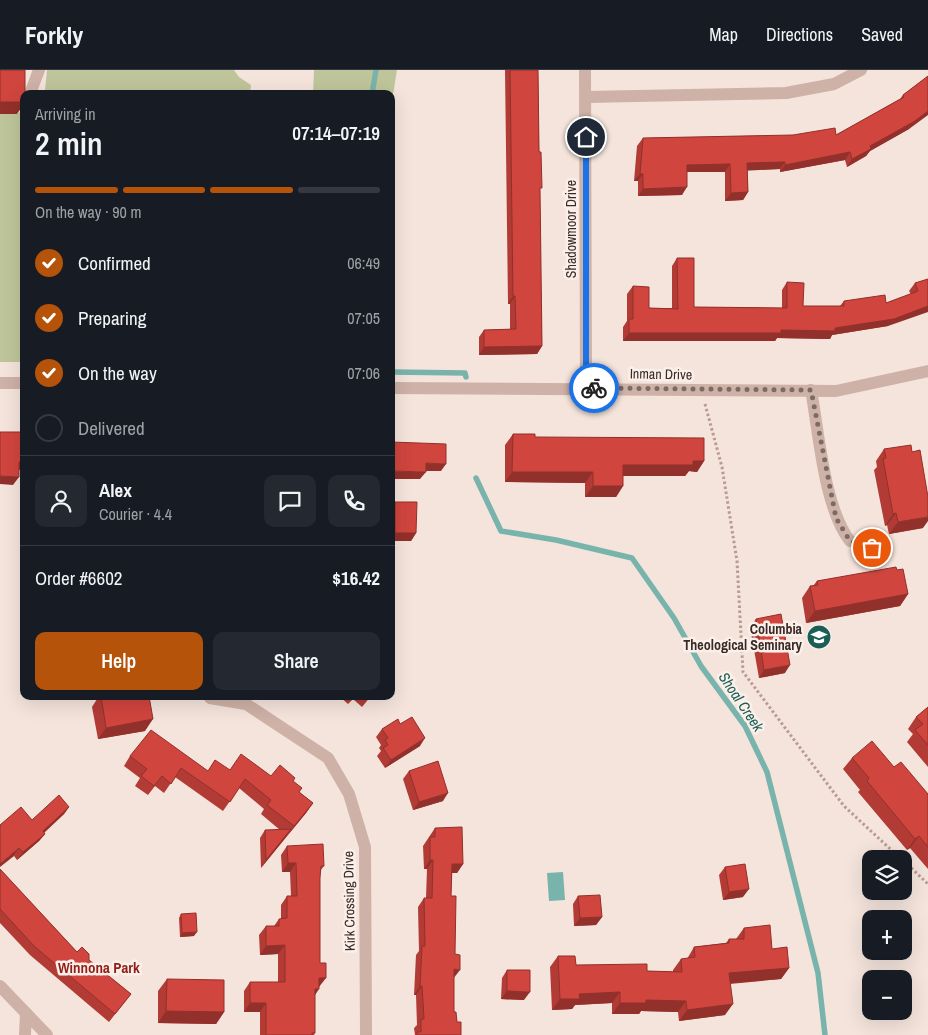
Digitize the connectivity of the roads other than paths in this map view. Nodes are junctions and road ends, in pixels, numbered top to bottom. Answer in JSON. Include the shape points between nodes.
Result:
{"nodes":[{"id":1,"x":39,"y":70,"type":"edge"},
{"id":2,"x":585,"y":70,"type":"edge"},
{"id":3,"x":861,"y":70,"type":"edge"},
{"id":4,"x":32,"y":90,"type":"edge"},
{"id":5,"x":586,"y":97,"type":"junction"},
{"id":6,"x":928,"y":370,"type":"edge"},
{"id":7,"x":0,"y":383,"type":"edge"},
{"id":8,"x":20,"y":383,"type":"edge"},
{"id":9,"x":395,"y":388,"type":"edge"},
{"id":10,"x":586,"y":388,"type":"junction"},
{"id":11,"x":811,"y":390,"type":"junction"},
{"id":12,"x":883,"y":549,"type":"dead end"},
{"id":13,"x":222,"y":700,"type":"edge"},
{"id":14,"x":0,"y":986,"type":"edge"},
{"id":15,"x":26,"y":1014,"type":"junction"},
{"id":16,"x":25,"y":1035,"type":"edge"},
{"id":17,"x":47,"y":1035,"type":"edge"},
{"id":18,"x":366,"y":1035,"type":"edge"}],
"edges":[{"from":1,"to":4,"type":"street"},
{"from":2,"to":5,"type":"street","name":"Shadowmoor Drive"},
{"from":3,"to":5,"type":"street","via":[[834,84],[786,93]]},
{"from":5,"to":10,"type":"street","name":"Shadowmoor Drive"},
{"from":6,"to":11,"type":"street","name":"Inman Drive","via":[[836,391]]},
{"from":7,"to":8,"type":"street"},
{"from":9,"to":10,"type":"street","name":"Inman Drive"},
{"from":10,"to":11,"type":"street","name":"Inman Drive"},
{"from":11,"to":12,"type":"street","via":[[826,473],[840,526],[850,541]]},
{"from":13,"to":18,"type":"street","name":"Kirk Crossing Drive","via":[[246,704],[328,758],[349,794],[364,847]]},
{"from":14,"to":15,"type":"street"},
{"from":15,"to":16,"type":"street"},
{"from":15,"to":17,"type":"street"}]}
